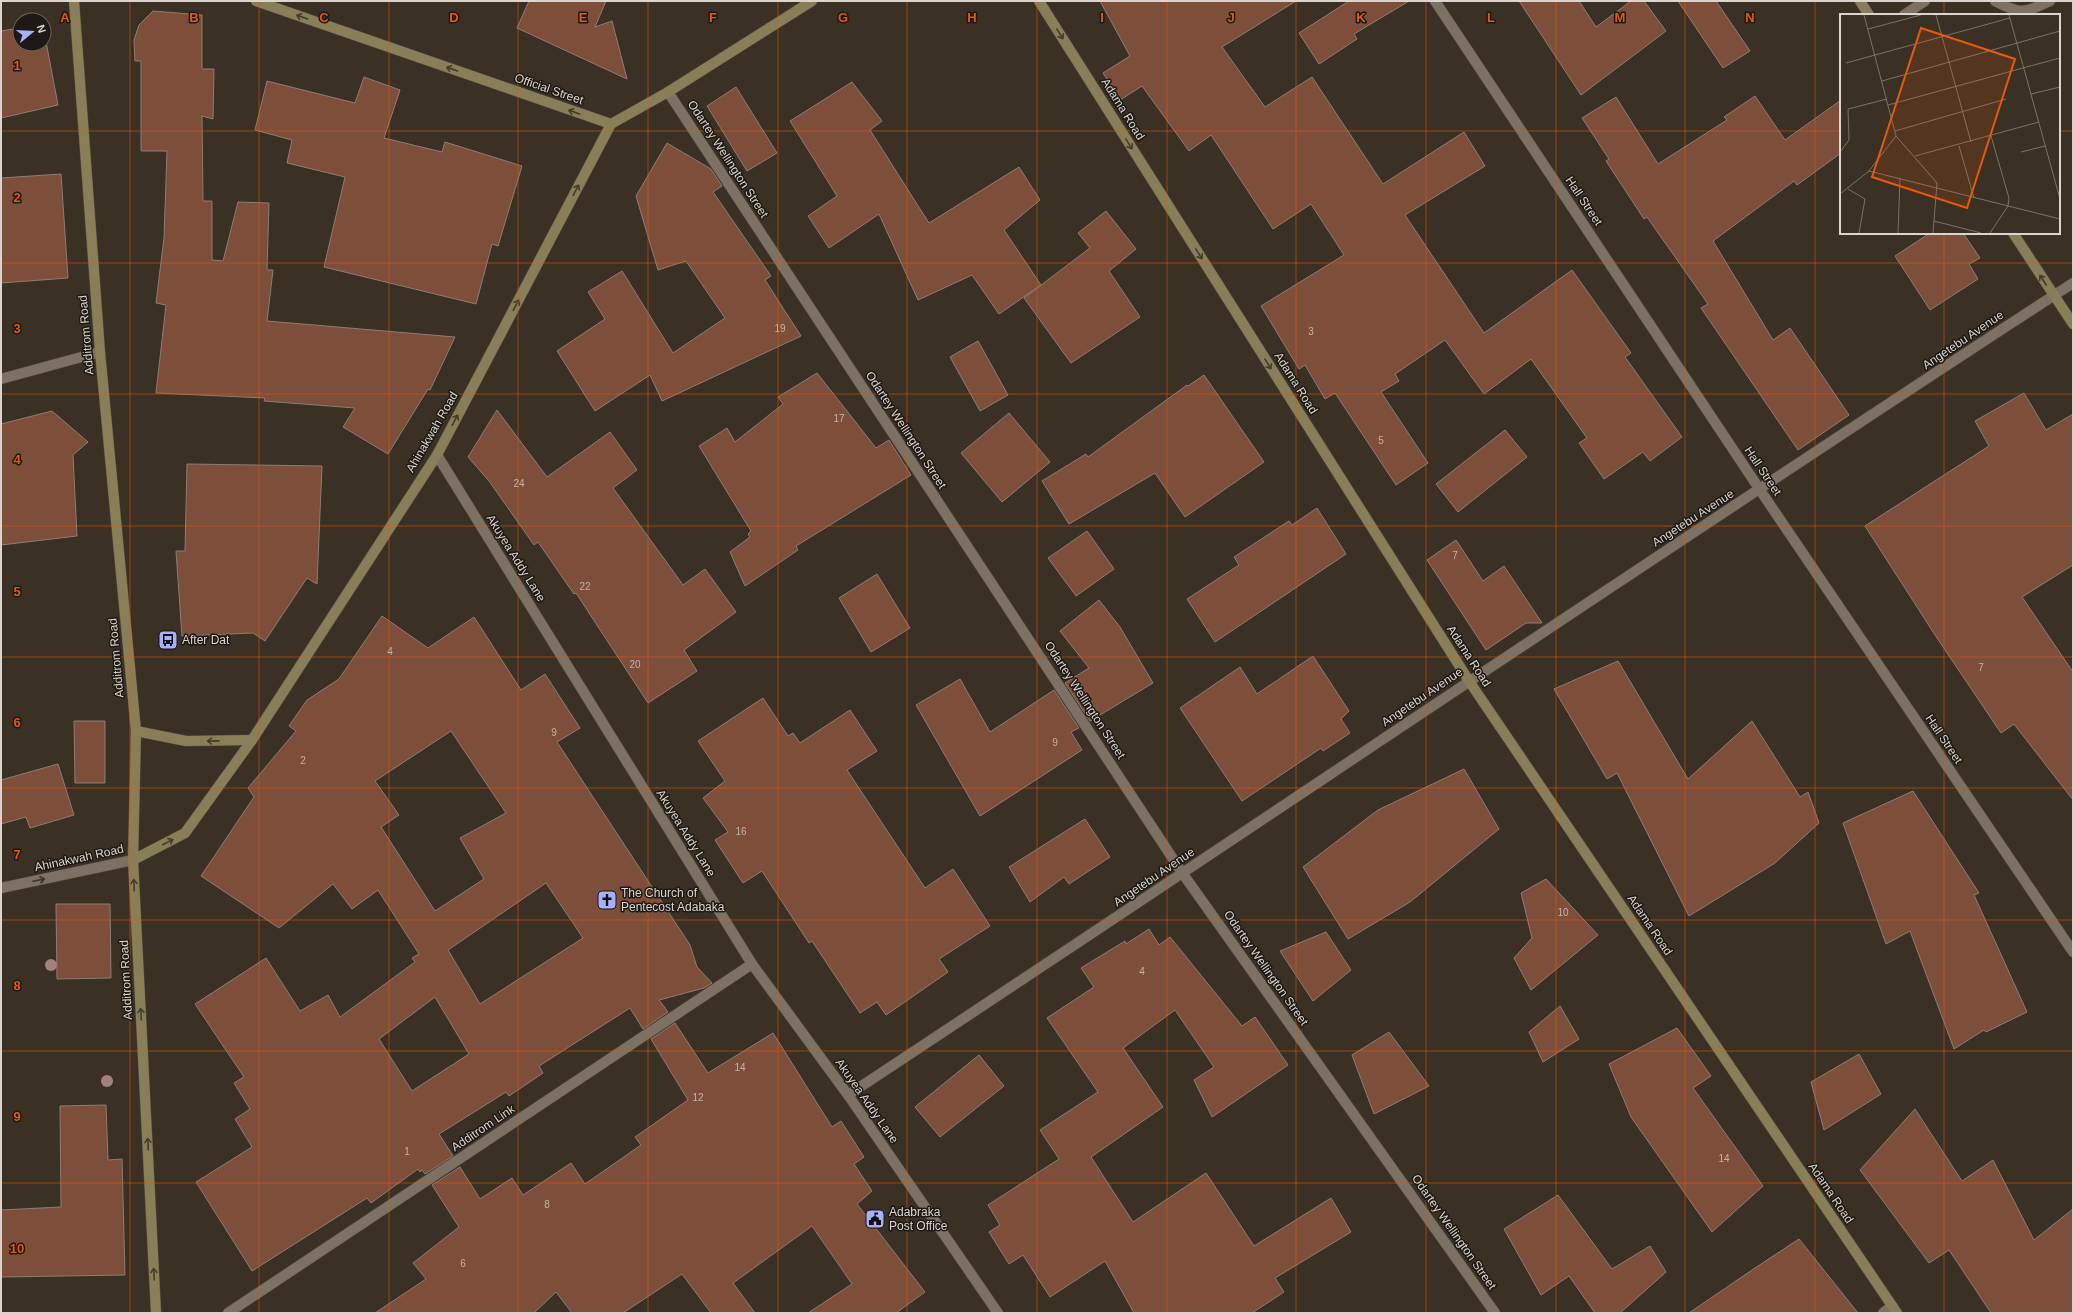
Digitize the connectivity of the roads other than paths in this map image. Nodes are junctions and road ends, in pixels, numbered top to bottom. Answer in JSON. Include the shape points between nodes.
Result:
{"nodes":[{"id":1,"x":74,"y":1,"type":"edge"},
{"id":2,"x":256,"y":1,"type":"edge"},
{"id":3,"x":812,"y":1,"type":"edge"},
{"id":4,"x":1039,"y":1,"type":"edge"},
{"id":5,"x":1436,"y":1,"type":"edge"},
{"id":6,"x":1860,"y":1,"type":"edge"},
{"id":7,"x":1925,"y":1,"type":"edge"},
{"id":8,"x":1995,"y":1,"type":"edge"},
{"id":9,"x":2050,"y":1,"type":"edge"},
{"id":10,"x":1868,"y":14,"type":"edge"},
{"id":11,"x":1906,"y":14,"type":"edge"},
{"id":12,"x":668,"y":92,"type":"junction"},
{"id":13,"x":611,"y":124,"type":"junction"},
{"id":14,"x":2014,"y":234,"type":"edge"},
{"id":15,"x":2073,"y":283,"type":"edge"},
{"id":16,"x":2054,"y":295,"type":"junction"},
{"id":17,"x":2073,"y":324,"type":"edge"},
{"id":18,"x":100,"y":352,"type":"junction"},
{"id":19,"x":1,"y":379,"type":"edge"},
{"id":20,"x":437,"y":455,"type":"junction"},
{"id":21,"x":1760,"y":490,"type":"junction"},
{"id":22,"x":1469,"y":681,"type":"junction"},
{"id":23,"x":136,"y":731,"type":"junction"},
{"id":24,"x":252,"y":740,"type":"junction"},
{"id":25,"x":133,"y":860,"type":"junction"},
{"id":26,"x":1183,"y":874,"type":"junction"},
{"id":27,"x":1,"y":888,"type":"edge"},
{"id":28,"x":2073,"y":952,"type":"edge"},
{"id":29,"x":752,"y":964,"type":"junction"},
{"id":30,"x":848,"y":1095,"type":"junction"},
{"id":31,"x":1894,"y":1309,"type":"edge"},
{"id":32,"x":156,"y":1313,"type":"edge"},
{"id":33,"x":228,"y":1313,"type":"edge"},
{"id":34,"x":998,"y":1313,"type":"edge"},
{"id":35,"x":1495,"y":1313,"type":"edge"},
{"id":36,"x":1883,"y":1313,"type":"edge"}],
"edges":[{"from":1,"to":18,"type":"street","name":"Additrom Road"},
{"from":13,"to":2,"type":"street","name":"Official Street","one_way":true},
{"from":3,"to":12,"type":"street"},
{"from":4,"to":22,"type":"street","name":"Adama Road","one_way":true},
{"from":5,"to":21,"type":"street","name":"Hall Street"},
{"from":6,"to":10,"type":"street"},
{"from":7,"to":11,"type":"street"},
{"from":8,"to":9,"type":"street","via":[[2021,12]]},
{"from":12,"to":13,"type":"street"},
{"from":12,"to":26,"type":"street","name":"Odartey Wellington Street"},
{"from":20,"to":13,"type":"street","name":"Ahinakwah Road","one_way":true},
{"from":16,"to":14,"type":"street","one_way":true},
{"from":15,"to":16,"type":"street","name":"Angetebu Avenue"},
{"from":16,"to":17,"type":"street"},
{"from":16,"to":21,"type":"street","name":"Angetebu Avenue"},
{"from":18,"to":19,"type":"street"},
{"from":18,"to":23,"type":"street","name":"Additrom Road"},
{"from":20,"to":24,"type":"street","name":"Ahinakwah Road"},
{"from":20,"to":29,"type":"street","name":"Akuyea Addy Lane"},
{"from":21,"to":22,"type":"street","name":"Angetebu Avenue"},
{"from":21,"to":28,"type":"street","name":"Hall Street"},
{"from":22,"to":26,"type":"street","name":"Angetebu Avenue"},
{"from":22,"to":31,"type":"street","name":"Adama Road"},
{"from":24,"to":23,"type":"street","one_way":true,"via":[[186,741]]},
{"from":23,"to":25,"type":"street","name":"Additrom Road"},
{"from":25,"to":24,"type":"street","name":"Ahinakwah Road","one_way":true,"via":[[185,832]]},
{"from":27,"to":25,"type":"street","name":"Ahinakwah Road","one_way":true},
{"from":32,"to":25,"type":"street","name":"Additrom Road","one_way":true},
{"from":26,"to":30,"type":"street","name":"Angetebu Avenue"},
{"from":26,"to":35,"type":"street","name":"Odartey Wellington Street"},
{"from":29,"to":30,"type":"street","name":"Akuyea Addy Lane"},
{"from":29,"to":33,"type":"street","name":"Additrom Link"},
{"from":30,"to":34,"type":"street","name":"Akuyea Addy Lane"},
{"from":31,"to":36,"type":"street"}]}
